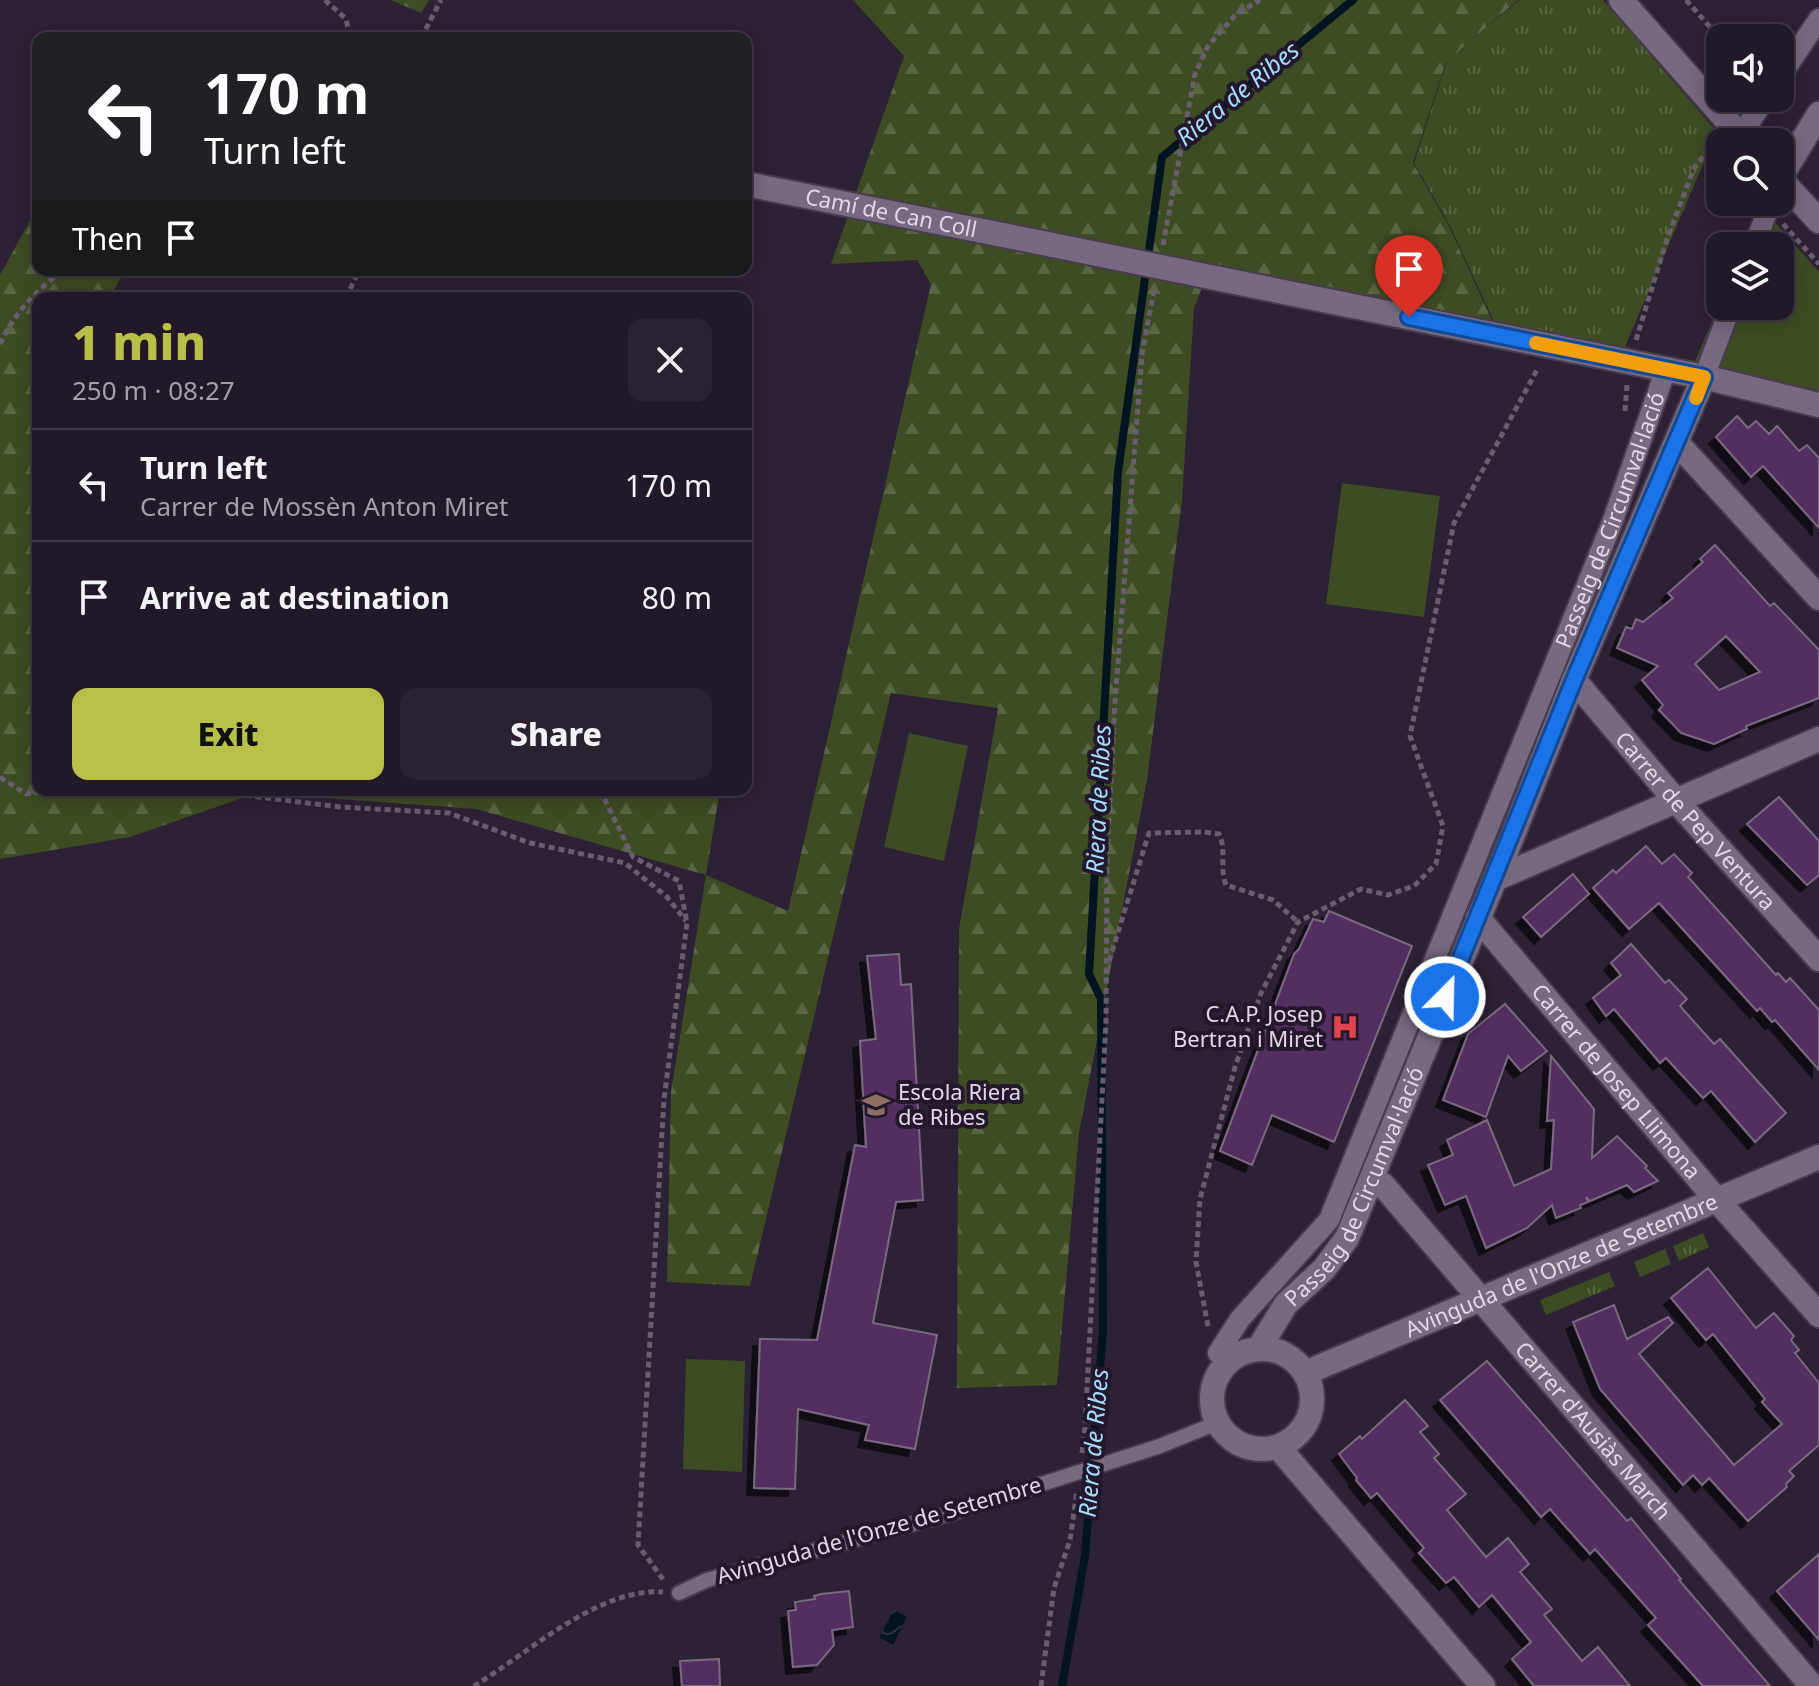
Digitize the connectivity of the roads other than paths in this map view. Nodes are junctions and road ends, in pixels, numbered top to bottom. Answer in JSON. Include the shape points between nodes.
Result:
{"nodes":[{"id":1,"x":1621,"y":0,"type":"edge"},
{"id":2,"x":1819,"y":19,"type":"edge"},
{"id":3,"x":1794,"y":56,"type":"edge"},
{"id":4,"x":1819,"y":114,"type":"edge"},
{"id":5,"x":1734,"y":128,"type":"edge"},
{"id":6,"x":1794,"y":155,"type":"edge"},
{"id":7,"x":752,"y":185,"type":"edge"},
{"id":8,"x":1794,"y":193,"type":"edge"},
{"id":9,"x":1819,"y":221,"type":"edge"},
{"id":10,"x":1726,"y":320,"type":"edge"},
{"id":11,"x":1666,"y":369,"type":"junction"},
{"id":12,"x":1704,"y":377,"type":"junction"},
{"id":13,"x":1819,"y":405,"type":"edge"},
{"id":14,"x":1677,"y":443,"type":"junction"},
{"id":15,"x":1819,"y":598,"type":"edge"},
{"id":16,"x":1574,"y":680,"type":"junction"},
{"id":17,"x":1819,"y":739,"type":"edge"},
{"id":18,"x":1677,"y":802,"type":"junction"},
{"id":19,"x":1495,"y":879,"type":"junction"},
{"id":20,"x":1478,"y":918,"type":"junction"},
{"id":21,"x":1819,"y":959,"type":"edge"},
{"id":22,"x":1819,"y":1157,"type":"edge"},
{"id":23,"x":1373,"y":1181,"type":"junction"},
{"id":24,"x":1716,"y":1199,"type":"junction"},
{"id":25,"x":1480,"y":1298,"type":"junction"},
{"id":26,"x":1819,"y":1315,"type":"edge"},
{"id":27,"x":1259,"y":1348,"type":"junction"},
{"id":28,"x":1218,"y":1353,"type":"road end"},
{"id":29,"x":1305,"y":1373,"type":"junction"},
{"id":30,"x":1217,"y":1423,"type":"junction"},
{"id":31,"x":1279,"y":1448,"type":"junction"},
{"id":32,"x":679,"y":1593,"type":"road end"},
{"id":33,"x":1483,"y":1686,"type":"edge"},
{"id":34,"x":1812,"y":1686,"type":"edge"}],
"edges":[{"from":1,"to":5,"type":"street"},
{"from":2,"to":3,"type":"street"},
{"from":4,"to":6,"type":"street"},
{"from":7,"to":11,"type":"street","name":"Camí de Can Coll","bridge":true},
{"from":8,"to":9,"type":"street"},
{"from":10,"to":12,"type":"street","name":"Passeig de Circumval·lació"},
{"from":11,"to":12,"type":"street","name":"Camí de Can Coll"},
{"from":11,"to":28,"type":"street","name":"Passeig de Circumval·lació","via":[[1612,523],[1329,1220],[1240,1319]]},
{"from":12,"to":13,"type":"street","name":"Camí de Can Coll"},
{"from":12,"to":14,"type":"street","name":"Passeig de Circumval·lació"},
{"from":14,"to":15,"type":"street"},
{"from":14,"to":16,"type":"street","name":"Passeig de Circumval·lació"},
{"from":16,"to":18,"type":"street","name":"Carrer de Pep Ventura"},
{"from":16,"to":19,"type":"street","name":"Passeig de Circumval·lació"},
{"from":17,"to":18,"type":"street"},
{"from":18,"to":19,"type":"street"},
{"from":18,"to":21,"type":"street","name":"Carrer de Pep Ventura"},
{"from":19,"to":20,"type":"street","name":"Passeig de Circumval·lació"},
{"from":20,"to":23,"type":"street","name":"Passeig de Circumval·lació"},
{"from":20,"to":24,"type":"street","name":"Carrer de Josep Llimona"},
{"from":22,"to":24,"type":"street","name":"Avinguda de l'Onze de Setembre"},
{"from":23,"to":25,"type":"street","name":"Carrer d'Ausiàs March","via":[[1383,1185]]},
{"from":23,"to":27,"type":"street","name":"Passeig de Circumval·lació","via":[[1347,1238],[1324,1269],[1286,1304]]},
{"from":24,"to":25,"type":"street","name":"Avinguda de l'Onze de Setembre"},
{"from":24,"to":26,"type":"street","name":"Carrer de Josep Llimona"},
{"from":25,"to":29,"type":"street","name":"Avinguda de l'Onze de Setembre"},
{"from":25,"to":34,"type":"street","name":"Carrer d'Ausiàs March"},
{"from":27,"to":29,"type":"street","via":[[1282,1352]]},
{"from":27,"to":30,"type":"street","via":[[1238,1354],[1214,1381]]},
{"from":29,"to":31,"type":"street","via":[[1312,1409],[1306,1424]]},
{"from":30,"to":31,"type":"street","via":[[1244,1447]]},
{"from":30,"to":32,"type":"lane","name":"Avinguda de l'Onze de Setembre","bridge":true,"via":[[952,1513],[707,1580]]},
{"from":31,"to":33,"type":"street"}]}
